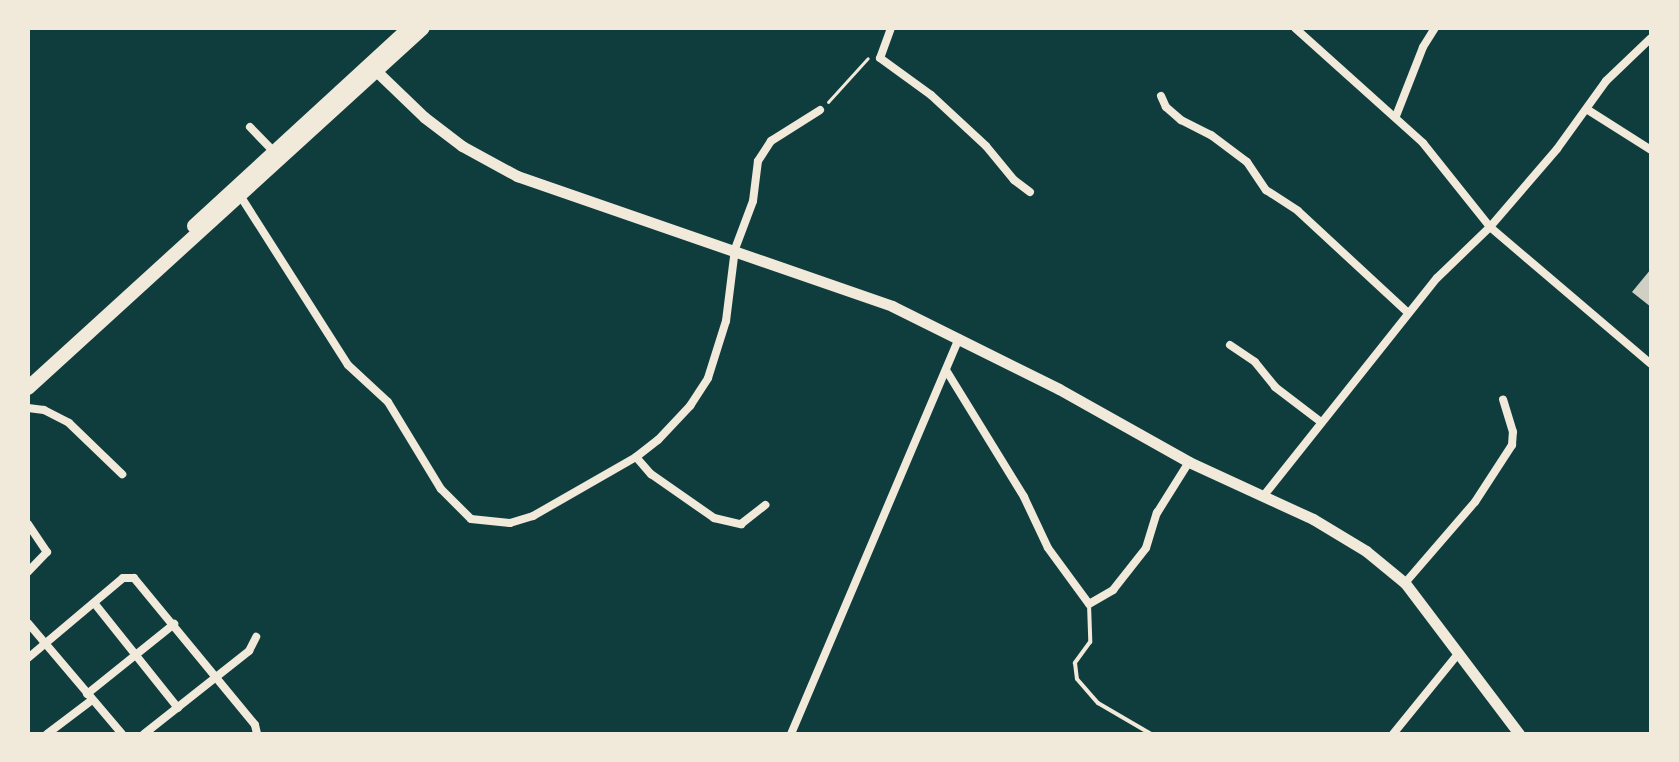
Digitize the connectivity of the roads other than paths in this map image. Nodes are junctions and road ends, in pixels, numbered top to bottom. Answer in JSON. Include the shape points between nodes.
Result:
{"nodes":[{"id":1,"x":891,"y":28,"type":"edge"},
{"id":2,"x":1295,"y":28,"type":"edge"},
{"id":3,"x":1435,"y":28,"type":"edge"},
{"id":4,"x":415,"y":30,"type":"edge"},
{"id":5,"x":1651,"y":38,"type":"edge"},
{"id":6,"x":374,"y":68,"type":"junction"},
{"id":7,"x":1161,"y":96,"type":"dead end"},
{"id":8,"x":820,"y":110,"type":"road end"},
{"id":9,"x":1588,"y":110,"type":"junction"},
{"id":10,"x":1396,"y":116,"type":"junction"},
{"id":11,"x":250,"y":127,"type":"dead end"},
{"id":12,"x":1651,"y":150,"type":"edge"},
{"id":13,"x":278,"y":156,"type":"junction"},
{"id":14,"x":1030,"y":192,"type":"dead end"},
{"id":15,"x":241,"y":197,"type":"junction"},
{"id":16,"x":1490,"y":227,"type":"junction"},
{"id":17,"x":735,"y":249,"type":"junction"},
{"id":18,"x":1408,"y":313,"type":"junction"},
{"id":19,"x":959,"y":338,"type":"junction"},
{"id":20,"x":1230,"y":345,"type":"dead end"},
{"id":21,"x":1651,"y":364,"type":"edge"},
{"id":22,"x":946,"y":370,"type":"junction"},
{"id":23,"x":28,"y":377,"type":"edge"},
{"id":24,"x":28,"y":388,"type":"edge"},
{"id":25,"x":1503,"y":399,"type":"dead end"},
{"id":26,"x":28,"y":408,"type":"edge"},
{"id":27,"x":1321,"y":422,"type":"junction"},
{"id":28,"x":636,"y":457,"type":"junction"},
{"id":29,"x":1189,"y":462,"type":"junction"},
{"id":30,"x":122,"y":474,"type":"dead end"},
{"id":31,"x":1265,"y":494,"type":"junction"},
{"id":32,"x":765,"y":505,"type":"dead end"},
{"id":33,"x":28,"y":524,"type":"edge"},
{"id":34,"x":28,"y":572,"type":"edge"},
{"id":35,"x":1405,"y":583,"type":"junction"},
{"id":36,"x":95,"y":604,"type":"junction"},
{"id":37,"x":1089,"y":604,"type":"junction"},
{"id":38,"x":28,"y":623,"type":"edge"},
{"id":39,"x":174,"y":624,"type":"junction"},
{"id":40,"x":256,"y":637,"type":"dead end"},
{"id":41,"x":45,"y":644,"type":"junction"},
{"id":42,"x":1458,"y":654,"type":"junction"},
{"id":43,"x":135,"y":656,"type":"junction"},
{"id":44,"x":28,"y":658,"type":"edge"},
{"id":45,"x":216,"y":678,"type":"junction"},
{"id":46,"x":90,"y":697,"type":"junction"},
{"id":47,"x":178,"y":708,"type":"junction"},
{"id":48,"x":47,"y":734,"type":"edge"},
{"id":49,"x":122,"y":734,"type":"edge"},
{"id":50,"x":144,"y":734,"type":"edge"},
{"id":51,"x":257,"y":734,"type":"edge"},
{"id":52,"x":791,"y":734,"type":"edge"},
{"id":53,"x":1151,"y":734,"type":"edge"},
{"id":54,"x":1393,"y":734,"type":"edge"},
{"id":55,"x":1519,"y":734,"type":"edge"}],
"edges":[{"from":1,"to":14,"type":"street","via":[[880,58],[931,95]]},
{"from":2,"to":10,"type":"street"},
{"from":3,"to":10,"type":"street"},
{"from":4,"to":6,"type":"highway"},
{"from":5,"to":9,"type":"street","via":[[1606,81]]},
{"from":6,"to":13,"type":"highway"},
{"from":6,"to":17,"type":"street","via":[[424,117],[496,166]]},
{"from":7,"to":18,"type":"street","via":[[1181,120],[1247,162],[1266,190],[1298,211]]},
{"from":8,"to":17,"type":"street","via":[[764,151]]},
{"from":9,"to":12,"type":"street"},
{"from":9,"to":16,"type":"street"},
{"from":10,"to":16,"type":"street","via":[[1454,177]]},
{"from":11,"to":13,"type":"street"},
{"from":13,"to":15,"type":"highway"},
{"from":13,"to":23,"type":"highway"},
{"from":15,"to":24,"type":"highway"},
{"from":15,"to":28,"type":"street","via":[[348,365],[388,402],[441,489],[471,519],[500,524],[521,520]]},
{"from":16,"to":18,"type":"street"},
{"from":16,"to":21,"type":"street"},
{"from":17,"to":19,"type":"street","via":[[892,306]]},
{"from":17,"to":28,"type":"street","via":[[726,321],[708,378],[670,428]]},
{"from":18,"to":27,"type":"street"},
{"from":19,"to":22,"type":"street"},
{"from":19,"to":29,"type":"street"},
{"from":20,"to":27,"type":"street"},
{"from":22,"to":37,"type":"street","via":[[1024,497],[1055,560]]},
{"from":22,"to":52,"type":"street"},
{"from":25,"to":35,"type":"street","via":[[1512,445],[1475,502]]},
{"from":26,"to":30,"type":"street","via":[[69,423]]},
{"from":27,"to":31,"type":"street"},
{"from":28,"to":32,"type":"street","via":[[651,474],[714,518],[749,522]]},
{"from":29,"to":31,"type":"street"},
{"from":29,"to":37,"type":"street","via":[[1157,513],[1146,548],[1113,590]]},
{"from":31,"to":35,"type":"street","via":[[1366,551]]},
{"from":33,"to":34,"type":"street","via":[[47,552]]},
{"from":35,"to":42,"type":"street"},
{"from":36,"to":39,"type":"street","via":[[129,577]]},
{"from":36,"to":41,"type":"street"},
{"from":36,"to":43,"type":"street"},
{"from":37,"to":53,"type":"lane","via":[[1090,642],[1075,663],[1077,679],[1098,703]]},
{"from":38,"to":41,"type":"street"},
{"from":39,"to":43,"type":"street"},
{"from":39,"to":45,"type":"street"},
{"from":40,"to":45,"type":"street","via":[[249,651]]},
{"from":41,"to":44,"type":"street"},
{"from":41,"to":46,"type":"street"},
{"from":42,"to":54,"type":"street"},
{"from":42,"to":55,"type":"street"},
{"from":43,"to":46,"type":"street"},
{"from":43,"to":47,"type":"street"},
{"from":45,"to":47,"type":"street"},
{"from":45,"to":51,"type":"street"},
{"from":46,"to":48,"type":"street"},
{"from":46,"to":49,"type":"street"},
{"from":47,"to":50,"type":"street"}]}
